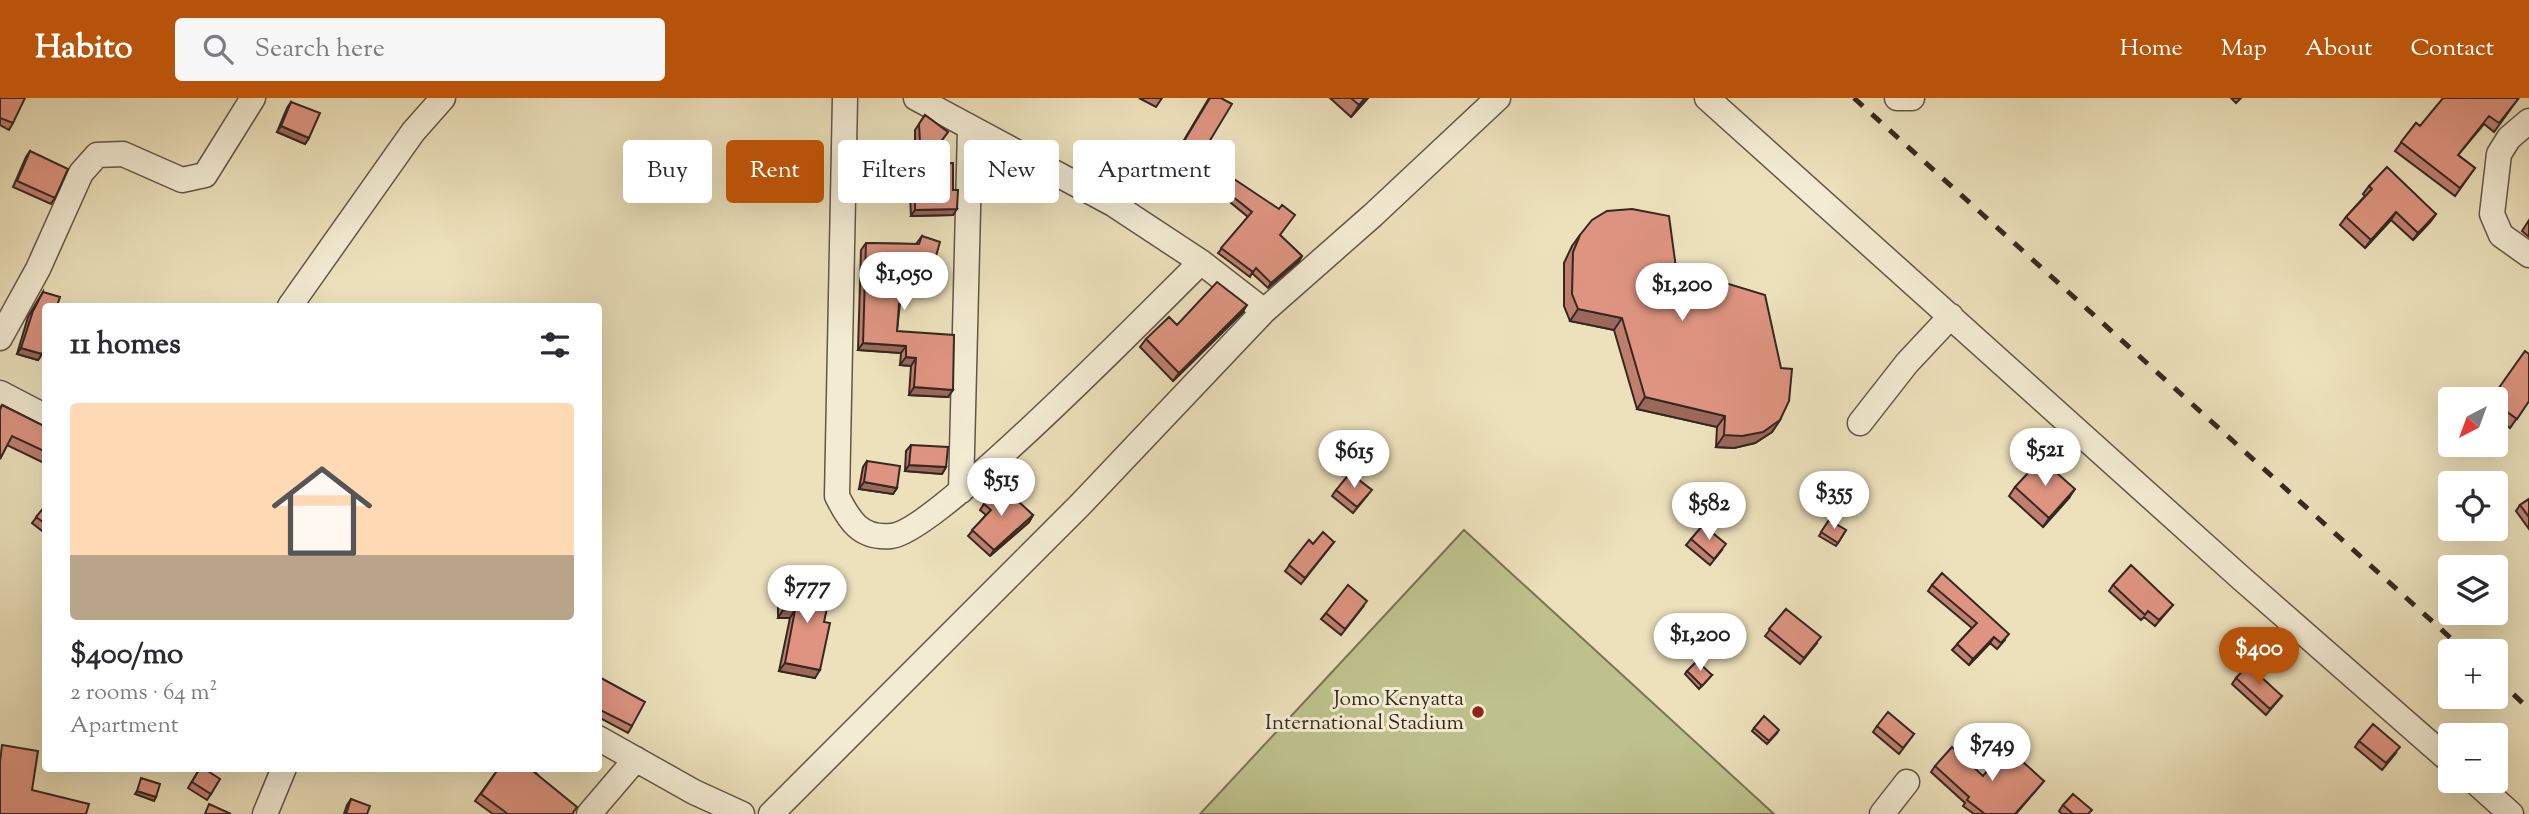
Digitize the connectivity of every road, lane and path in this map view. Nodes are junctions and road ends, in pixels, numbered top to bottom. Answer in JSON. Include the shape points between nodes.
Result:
{"nodes":[{"id":1,"x":253,"y":98,"type":"edge"},
{"id":2,"x":443,"y":98,"type":"edge"},
{"id":3,"x":845,"y":98,"type":"edge"},
{"id":4,"x":916,"y":98,"type":"edge"},
{"id":5,"x":1498,"y":98,"type":"edge"},
{"id":6,"x":1707,"y":98,"type":"edge"},
{"id":7,"x":1897,"y":98,"type":"edge"},
{"id":8,"x":1912,"y":98,"type":"edge"},
{"id":9,"x":2529,"y":121,"type":"edge"},
{"id":10,"x":971,"y":129,"type":"junction"},
{"id":11,"x":2529,"y":256,"type":"edge"},
{"id":12,"x":1202,"y":262,"type":"junction"},
{"id":13,"x":292,"y":303,"type":"edge"},
{"id":14,"x":1264,"y":311,"type":"junction"},
{"id":15,"x":1951,"y":316,"type":"junction"},
{"id":16,"x":0,"y":338,"type":"edge"},
{"id":17,"x":0,"y":393,"type":"edge"},
{"id":18,"x":42,"y":415,"type":"edge"},
{"id":19,"x":1860,"y":423,"type":"dead end"},
{"id":20,"x":961,"y":491,"type":"junction"},
{"id":21,"x":602,"y":740,"type":"edge"},
{"id":22,"x":2438,"y":750,"type":"edge"},
{"id":23,"x":636,"y":759,"type":"junction"},
{"id":24,"x":282,"y":772,"type":"edge"},
{"id":25,"x":1907,"y":782,"type":"dead end"},
{"id":26,"x":2488,"y":793,"type":"edge"},
{"id":27,"x":265,"y":814,"type":"edge"},
{"id":28,"x":589,"y":814,"type":"edge"},
{"id":29,"x":742,"y":814,"type":"edge"},
{"id":30,"x":771,"y":814,"type":"edge"},
{"id":31,"x":1882,"y":814,"type":"edge"},
{"id":32,"x":2511,"y":814,"type":"edge"}],
"edges":[{"from":1,"to":16,"type":"street","via":[[205,175],[182,180],[123,153],[97,155],[81,173],[38,269]]},
{"from":2,"to":13,"type":"street","via":[[413,132]]},
{"from":3,"to":20,"type":"street","via":[[837,496],[850,523],[869,536],[894,536]]},
{"from":4,"to":10,"type":"street"},
{"from":5,"to":14,"type":"street"},
{"from":6,"to":15,"type":"street"},
{"from":7,"to":8,"type":"street"},
{"from":9,"to":11,"type":"street","via":[[2499,154],[2492,214],[2501,235]]},
{"from":10,"to":12,"type":"street","via":[[1113,204]]},
{"from":10,"to":20,"type":"street"},
{"from":12,"to":14,"type":"street"},
{"from":12,"to":20,"type":"street"},
{"from":14,"to":30,"type":"street","via":[[1080,505]]},
{"from":15,"to":19,"type":"street"},
{"from":15,"to":22,"type":"street"},
{"from":17,"to":18,"type":"street"},
{"from":21,"to":23,"type":"street"},
{"from":23,"to":28,"type":"street"},
{"from":23,"to":29,"type":"street"},
{"from":24,"to":27,"type":"street"},
{"from":25,"to":31,"type":"street"},
{"from":26,"to":32,"type":"street"}]}
